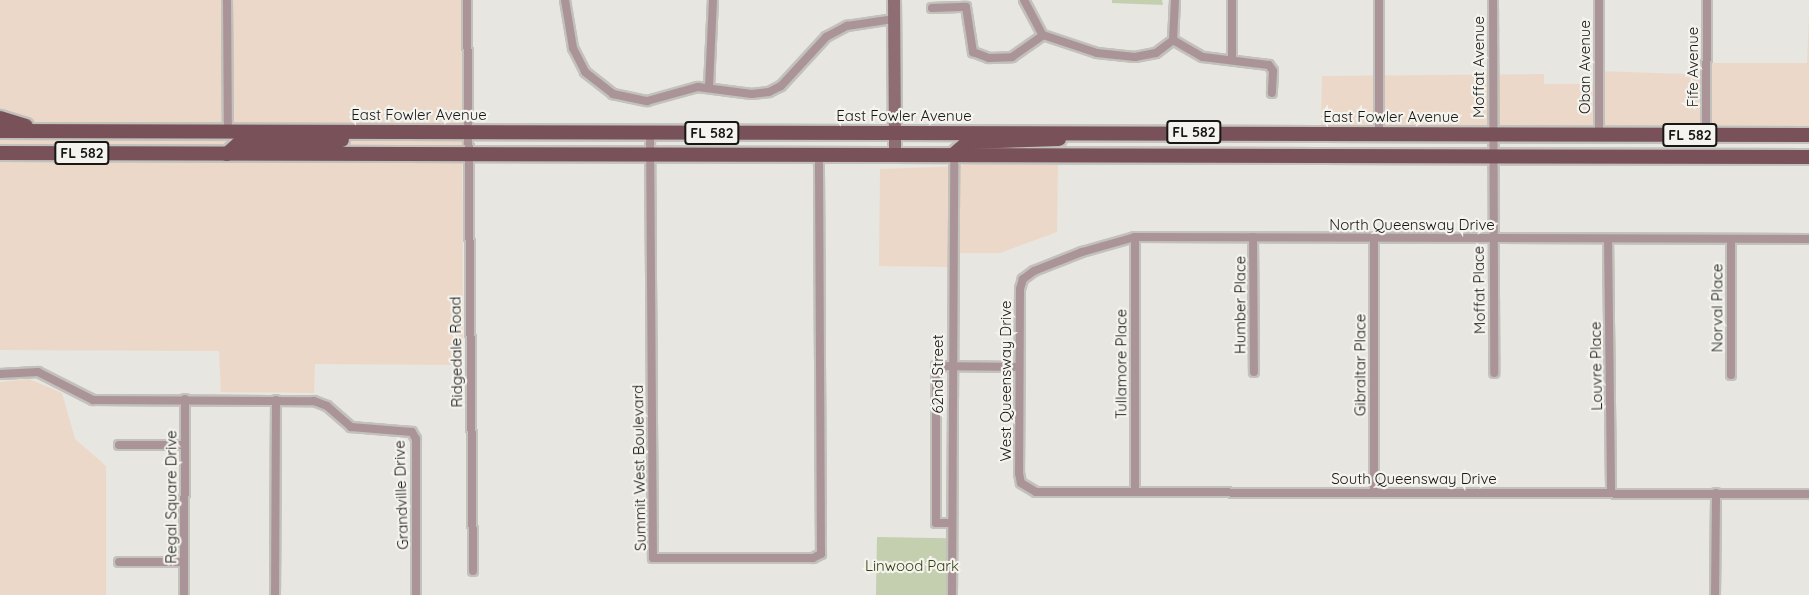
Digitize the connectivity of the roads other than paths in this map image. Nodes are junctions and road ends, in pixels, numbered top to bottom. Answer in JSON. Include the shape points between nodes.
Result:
{"nodes":[{"id":1,"x":227,"y":0,"type":"edge"},
{"id":2,"x":467,"y":0,"type":"edge"},
{"id":3,"x":565,"y":0,"type":"edge"},
{"id":4,"x":713,"y":0,"type":"edge"},
{"id":5,"x":894,"y":0,"type":"edge"},
{"id":6,"x":1024,"y":0,"type":"edge"},
{"id":7,"x":1175,"y":0,"type":"edge"},
{"id":8,"x":1232,"y":0,"type":"edge"},
{"id":9,"x":1378,"y":0,"type":"edge"},
{"id":10,"x":1493,"y":0,"type":"edge"},
{"id":11,"x":1599,"y":0,"type":"edge"},
{"id":12,"x":1707,"y":0,"type":"edge"},
{"id":13,"x":932,"y":8,"type":"dead end"},
{"id":14,"x":894,"y":19,"type":"junction"},
{"id":15,"x":1043,"y":35,"type":"junction"},
{"id":16,"x":1173,"y":40,"type":"junction"},
{"id":17,"x":1232,"y":60,"type":"junction"},
{"id":18,"x":710,"y":87,"type":"junction"},
{"id":19,"x":1272,"y":93,"type":"dead end"},
{"id":20,"x":0,"y":118,"type":"edge"},
{"id":21,"x":39,"y":130,"type":"junction"},
{"id":22,"x":0,"y":131,"type":"edge"},
{"id":23,"x":228,"y":131,"type":"junction"},
{"id":24,"x":1127,"y":131,"type":"junction"},
{"id":25,"x":352,"y":132,"type":"junction"},
{"id":26,"x":466,"y":132,"type":"junction"},
{"id":27,"x":896,"y":132,"type":"junction"},
{"id":28,"x":650,"y":133,"type":"junction"},
{"id":29,"x":1379,"y":134,"type":"junction"},
{"id":30,"x":1492,"y":134,"type":"junction"},
{"id":31,"x":1599,"y":134,"type":"junction"},
{"id":32,"x":1706,"y":135,"type":"junction"},
{"id":33,"x":1809,"y":135,"type":"edge"},
{"id":34,"x":467,"y":153,"type":"junction"},
{"id":35,"x":649,"y":153,"type":"junction"},
{"id":36,"x":819,"y":153,"type":"junction"},
{"id":37,"x":227,"y":154,"type":"junction"},
{"id":38,"x":895,"y":154,"type":"junction"},
{"id":39,"x":954,"y":154,"type":"junction"},
{"id":40,"x":1,"y":155,"type":"edge"},
{"id":41,"x":1492,"y":155,"type":"junction"},
{"id":42,"x":1809,"y":157,"type":"edge"},
{"id":43,"x":1135,"y":237,"type":"junction"},
{"id":44,"x":1253,"y":237,"type":"junction"},
{"id":45,"x":1374,"y":238,"type":"junction"},
{"id":46,"x":1491,"y":238,"type":"junction"},
{"id":47,"x":1809,"y":239,"type":"edge"},
{"id":48,"x":1608,"y":240,"type":"junction"},
{"id":49,"x":1731,"y":240,"type":"junction"},
{"id":50,"x":1023,"y":279,"type":"joint"},
{"id":51,"x":951,"y":366,"type":"junction"},
{"id":52,"x":1019,"y":367,"type":"junction"},
{"id":53,"x":1254,"y":372,"type":"dead end"},
{"id":54,"x":1494,"y":373,"type":"dead end"},
{"id":55,"x":0,"y":374,"type":"edge"},
{"id":56,"x":1731,"y":375,"type":"dead end"},
{"id":57,"x":185,"y":399,"type":"junction"},
{"id":58,"x":276,"y":400,"type":"junction"},
{"id":59,"x":119,"y":445,"type":"dead end"},
{"id":60,"x":184,"y":445,"type":"junction"},
{"id":61,"x":1021,"y":483,"type":"joint"},
{"id":62,"x":1135,"y":490,"type":"junction"},
{"id":63,"x":1374,"y":492,"type":"junction"},
{"id":64,"x":1611,"y":492,"type":"junction"},
{"id":65,"x":1716,"y":493,"type":"junction"},
{"id":66,"x":1809,"y":494,"type":"edge"},
{"id":67,"x":952,"y":523,"type":"junction"},
{"id":68,"x":119,"y":562,"type":"dead end"},
{"id":69,"x":184,"y":562,"type":"junction"},
{"id":70,"x":473,"y":572,"type":"dead end"},
{"id":71,"x":184,"y":595,"type":"edge"},
{"id":72,"x":275,"y":595,"type":"edge"},
{"id":73,"x":416,"y":595,"type":"edge"},
{"id":74,"x":952,"y":595,"type":"edge"},
{"id":75,"x":1715,"y":595,"type":"edge"}],
"edges":[{"from":1,"to":23,"type":"street"},
{"from":2,"to":26,"type":"street","name":"Ridgedale Road"},
{"from":3,"to":18,"type":"street","via":[[576,57],[592,80],[613,94],[647,101]]},
{"from":4,"to":18,"type":"street"},
{"from":5,"to":14,"type":"street"},
{"from":6,"to":15,"type":"street"},
{"from":7,"to":16,"type":"street"},
{"from":8,"to":17,"type":"street"},
{"from":9,"to":29,"type":"street"},
{"from":10,"to":30,"type":"street","name":"Moffat Avenue"},
{"from":11,"to":31,"type":"street","name":"Oban Avenue"},
{"from":12,"to":32,"type":"street","name":"Fife Avenue"},
{"from":13,"to":15,"type":"street","via":[[966,7],[973,52],[989,58],[1012,57]]},
{"from":14,"to":18,"type":"street","via":[[847,26],[826,37],[781,86],[769,92],[752,94]]},
{"from":14,"to":27,"type":"street"},
{"from":15,"to":16,"type":"street","via":[[1097,53],[1135,57],[1156,53]]},
{"from":16,"to":17,"type":"street","via":[[1203,57]]},
{"from":17,"to":19,"type":"street","via":[[1269,65],[1273,71]]},
{"from":20,"to":21,"type":"main road"},
{"from":21,"to":22,"type":"main road","name":"East Fowler Avenue","number":"FL 582"},
{"from":21,"to":23,"type":"main road","name":"East Fowler Avenue","number":"FL 582"},
{"from":23,"to":25,"type":"main road","name":"East Fowler Avenue","number":"FL 582"},
{"from":24,"to":27,"type":"main road","name":"East Fowler Avenue","number":"FL 582"},
{"from":24,"to":29,"type":"main road","name":"East Fowler Avenue","number":"FL 582"},
{"from":24,"to":39,"type":"main road","via":[[1034,142],[968,142]]},
{"from":25,"to":26,"type":"main road","name":"East Fowler Avenue","number":"FL 582"},
{"from":25,"to":37,"type":"main road","via":[[346,140],[238,144]]},
{"from":26,"to":28,"type":"main road","name":"East Fowler Avenue","number":"FL 582"},
{"from":26,"to":34,"type":"street","name":"Ridgedale Road"},
{"from":27,"to":28,"type":"main road","name":"East Fowler Avenue","number":"FL 582"},
{"from":27,"to":38,"type":"street"},
{"from":28,"to":35,"type":"street","name":"Summit West Boulevard"},
{"from":29,"to":30,"type":"main road","name":"East Fowler Avenue","number":"FL 582"},
{"from":30,"to":31,"type":"main road","name":"East Fowler Avenue","number":"FL 582"},
{"from":30,"to":41,"type":"street","name":"Moffat Place"},
{"from":31,"to":32,"type":"main road","name":"East Fowler Avenue","number":"FL 582"},
{"from":32,"to":33,"type":"main road","name":"East Fowler Avenue","number":"FL 582"},
{"from":34,"to":35,"type":"main road","number":"FL 582"},
{"from":34,"to":37,"type":"main road","number":"FL 582"},
{"from":34,"to":70,"type":"street","name":"Ridgedale Road"},
{"from":35,"to":36,"type":"main road","number":"FL 582"},
{"from":35,"to":36,"type":"street","name":"Summit West Boulevard","via":[[653,558],[813,558],[822,554]]},
{"from":36,"to":38,"type":"main road","number":"FL 582"},
{"from":37,"to":40,"type":"main road","number":"FL 582"},
{"from":38,"to":39,"type":"main road","number":"FL 582"},
{"from":39,"to":41,"type":"main road","number":"FL 582"},
{"from":39,"to":51,"type":"street","name":"62nd Street"},
{"from":41,"to":42,"type":"main road","number":"FL 582"},
{"from":41,"to":46,"type":"street","name":"Moffat Place"},
{"from":43,"to":44,"type":"street","name":"North Queensway Drive"},
{"from":43,"to":50,"type":"street","name":"North Queensway Drive","via":[[1034,270]]},
{"from":43,"to":62,"type":"street","name":"Tullamore Place"},
{"from":44,"to":45,"type":"street","name":"North Queensway Drive"},
{"from":44,"to":53,"type":"street","name":"Humber Place"},
{"from":45,"to":46,"type":"street","name":"North Queensway Drive"},
{"from":45,"to":63,"type":"street","name":"Gibraltar Place"},
{"from":46,"to":48,"type":"street","name":"North Queensway Drive"},
{"from":46,"to":54,"type":"street","name":"Moffat Place"},
{"from":47,"to":49,"type":"street","name":"North Queensway Drive"},
{"from":48,"to":49,"type":"street","name":"North Queensway Drive"},
{"from":48,"to":64,"type":"street","name":"Louvre Place"},
{"from":49,"to":56,"type":"street","name":"Norval Place"},
{"from":50,"to":52,"type":"street","name":"West Queensway Drive"},
{"from":51,"to":52,"type":"street"},
{"from":51,"to":67,"type":"street","name":"62nd Street"},
{"from":51,"to":67,"type":"street","via":[[936,366],[936,523]]},
{"from":52,"to":61,"type":"street","name":"West Queensway Drive"},
{"from":55,"to":57,"type":"street","name":"Grandville Drive","via":[[38,372],[93,400]]},
{"from":57,"to":58,"type":"street","name":"Grandville Drive"},
{"from":57,"to":60,"type":"street","name":"Regal Square Drive"},
{"from":58,"to":72,"type":"street"},
{"from":58,"to":73,"type":"street","name":"Grandville Drive","via":[[314,400],[351,427],[412,432],[416,439]]},
{"from":59,"to":60,"type":"street"},
{"from":60,"to":69,"type":"street","name":"Regal Square Drive"},
{"from":61,"to":62,"type":"street","name":"South Queensway Drive","via":[[1036,492]]},
{"from":62,"to":63,"type":"street","name":"South Queensway Drive"},
{"from":63,"to":64,"type":"street","name":"South Queensway Drive"},
{"from":64,"to":65,"type":"street","name":"South Queensway Drive"},
{"from":65,"to":66,"type":"street","name":"South Queensway Drive"},
{"from":65,"to":75,"type":"street"},
{"from":67,"to":74,"type":"street","name":"62nd Street"},
{"from":68,"to":69,"type":"street"},
{"from":69,"to":71,"type":"street","name":"Regal Square Drive"}]}
